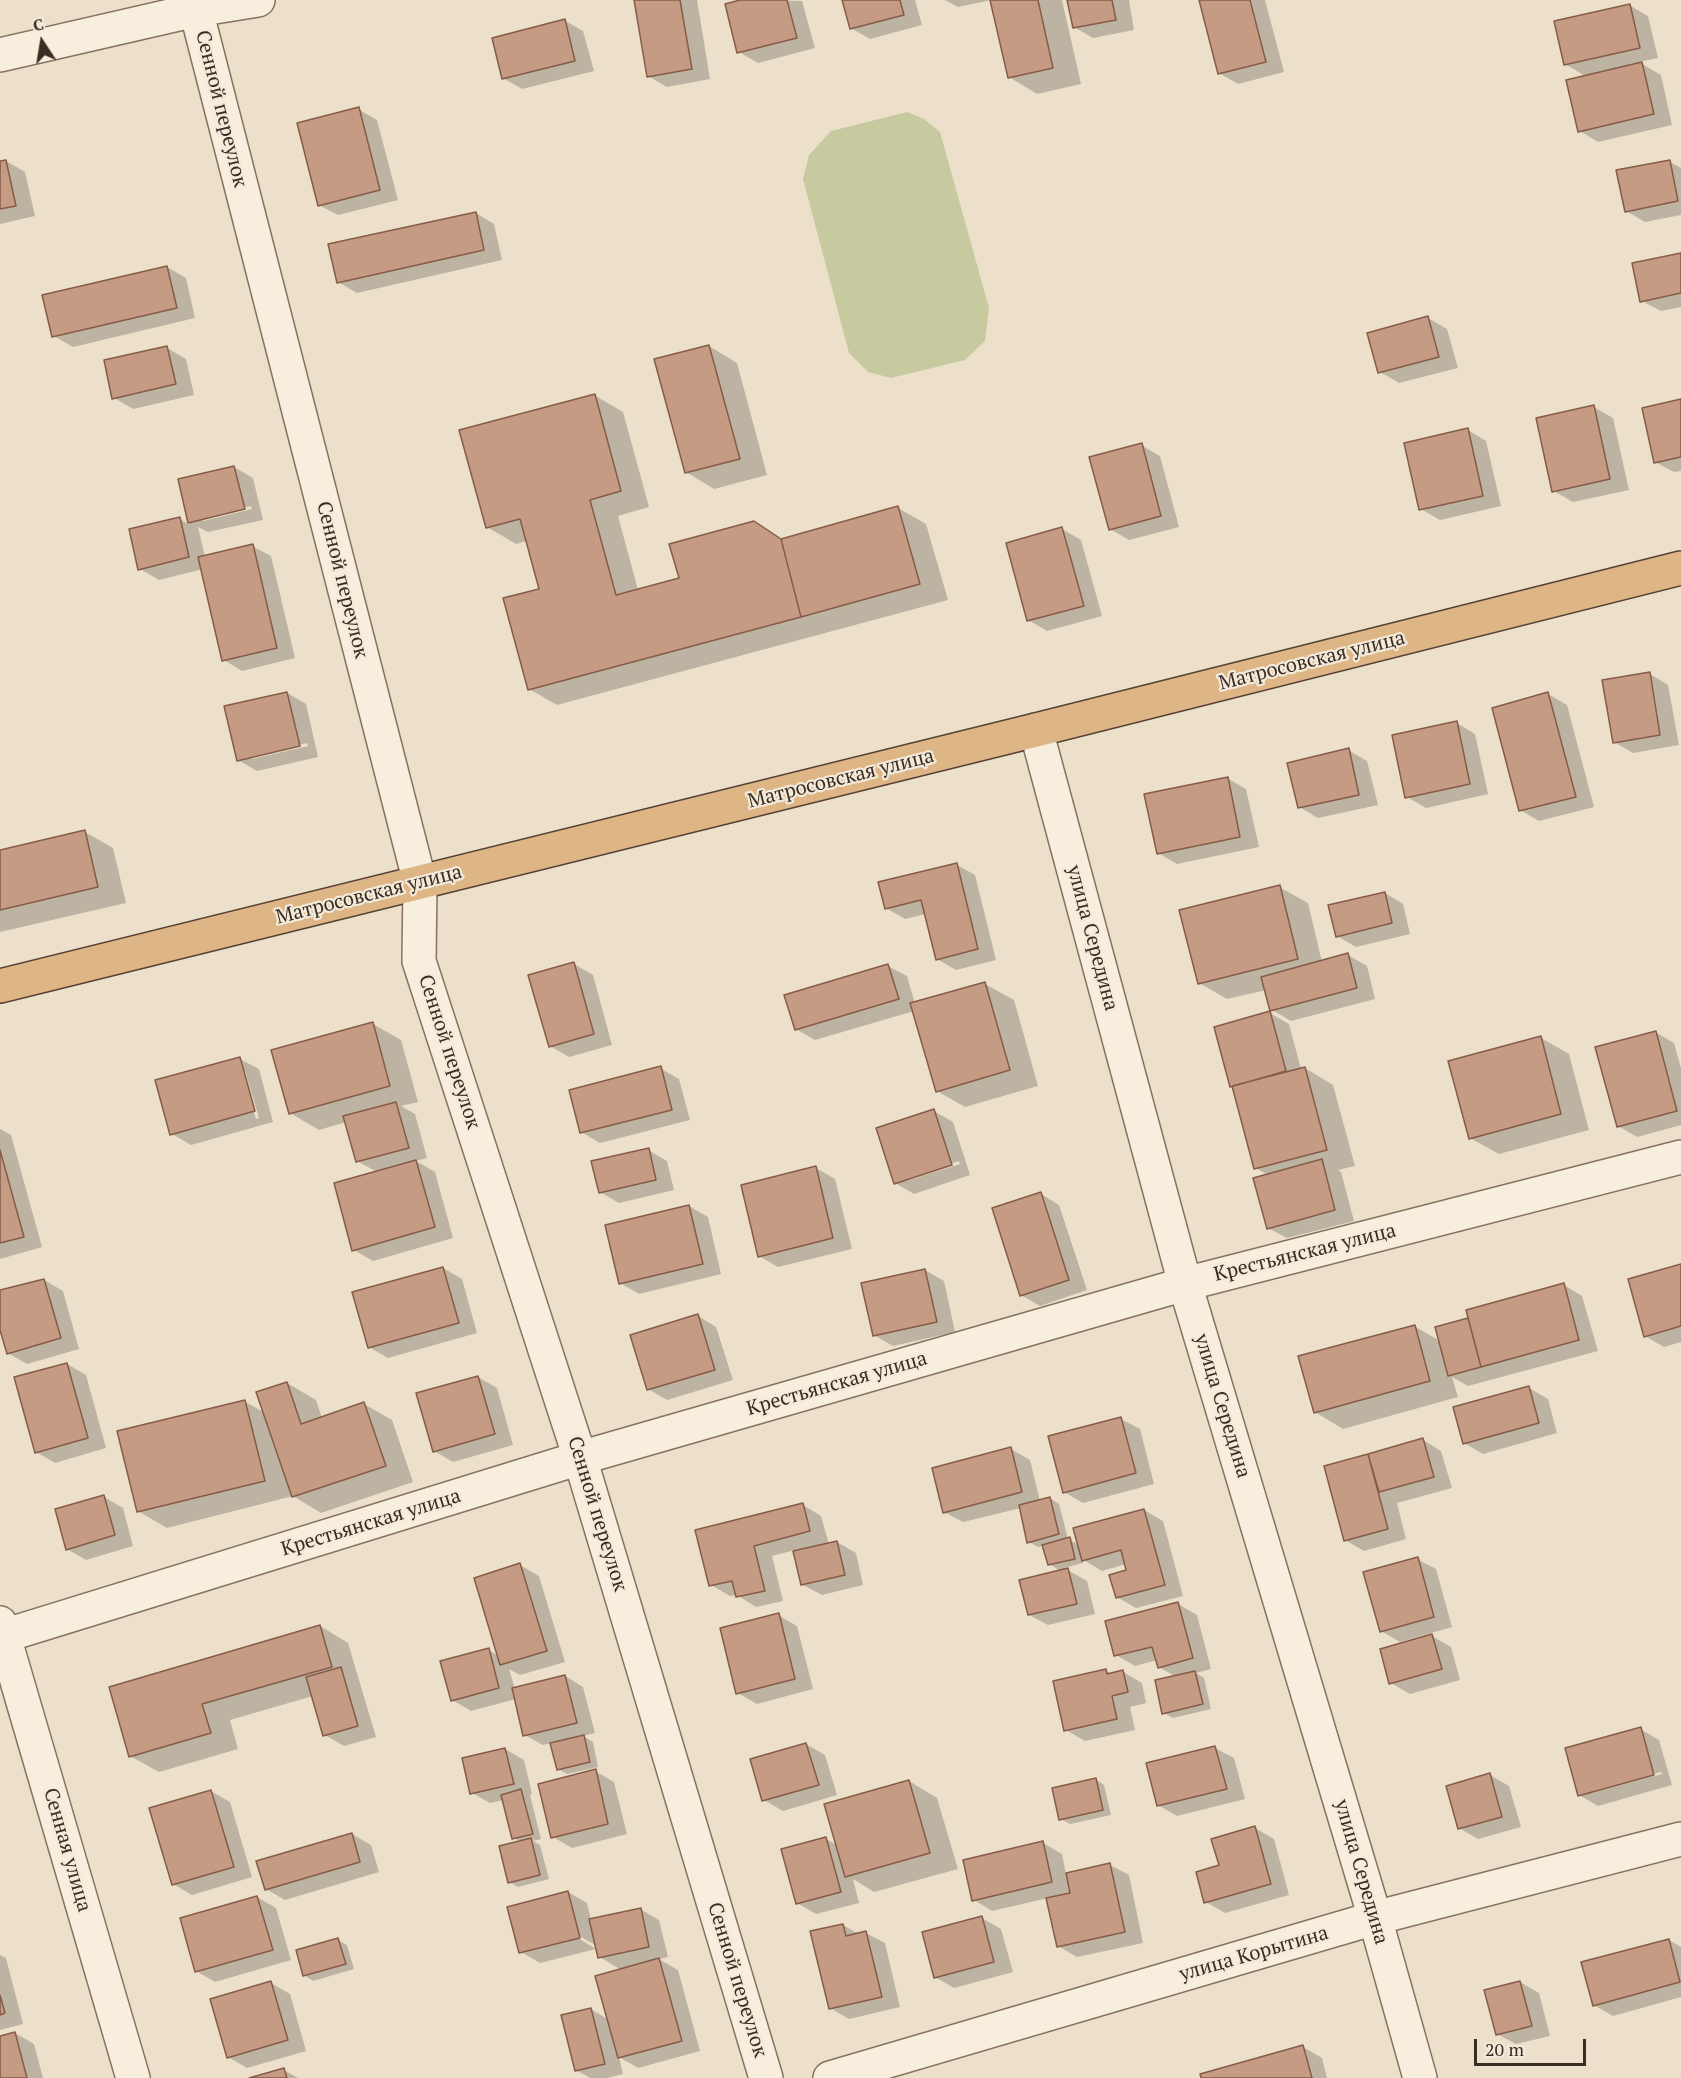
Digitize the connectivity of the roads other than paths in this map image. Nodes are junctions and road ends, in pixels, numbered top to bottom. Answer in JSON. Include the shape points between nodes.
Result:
{"nodes":[{"id":1,"x":258,"y":0,"type":"edge"},
{"id":2,"x":196,"y":10,"type":"junction"},
{"id":3,"x":0,"y":55,"type":"edge"},
{"id":4,"x":1681,"y":568,"type":"edge"},
{"id":5,"x":1036,"y":730,"type":"junction"},
{"id":6,"x":420,"y":883,"type":"junction"},
{"id":7,"x":0,"y":986,"type":"edge"},
{"id":8,"x":1681,"y":1158,"type":"edge"},
{"id":9,"x":1185,"y":1284,"type":"junction"},
{"id":10,"x":580,"y":1458,"type":"junction"},
{"id":11,"x":1,"y":1632,"type":"edge"},
{"id":12,"x":1681,"y":1839,"type":"edge"},
{"id":13,"x":1375,"y":1918,"type":"junction"},
{"id":14,"x":133,"y":2078,"type":"edge"},
{"id":15,"x":766,"y":2078,"type":"edge"},
{"id":16,"x":830,"y":2078,"type":"edge"},
{"id":17,"x":1420,"y":2078,"type":"edge"}],
"edges":[{"from":1,"to":2,"type":"street"},
{"from":2,"to":3,"type":"street"},
{"from":2,"to":6,"type":"street","name":"Сенной переулок"},
{"from":4,"to":5,"type":"highway","name":"Матросовская улица"},
{"from":5,"to":6,"type":"highway","name":"Матросовская улица"},
{"from":5,"to":9,"type":"street","name":"улица Середина"},
{"from":6,"to":7,"type":"highway","name":"Матросовская улица"},
{"from":6,"to":10,"type":"street","name":"Сенной переулок","via":[[419,961]]},
{"from":8,"to":9,"type":"street","name":"Крестьянская улица"},
{"from":9,"to":10,"type":"street","name":"Крестьянская улица"},
{"from":9,"to":13,"type":"street","name":"улица Середина"},
{"from":10,"to":11,"type":"street","name":"Крестьянская улица"},
{"from":10,"to":15,"type":"street","name":"Сенной переулок"},
{"from":11,"to":14,"type":"street","name":"Сенная улица"},
{"from":12,"to":13,"type":"street","name":"улица Корытина"},
{"from":13,"to":16,"type":"street","name":"улица Корытина"},
{"from":13,"to":17,"type":"street","name":"улица Середина"}]}
